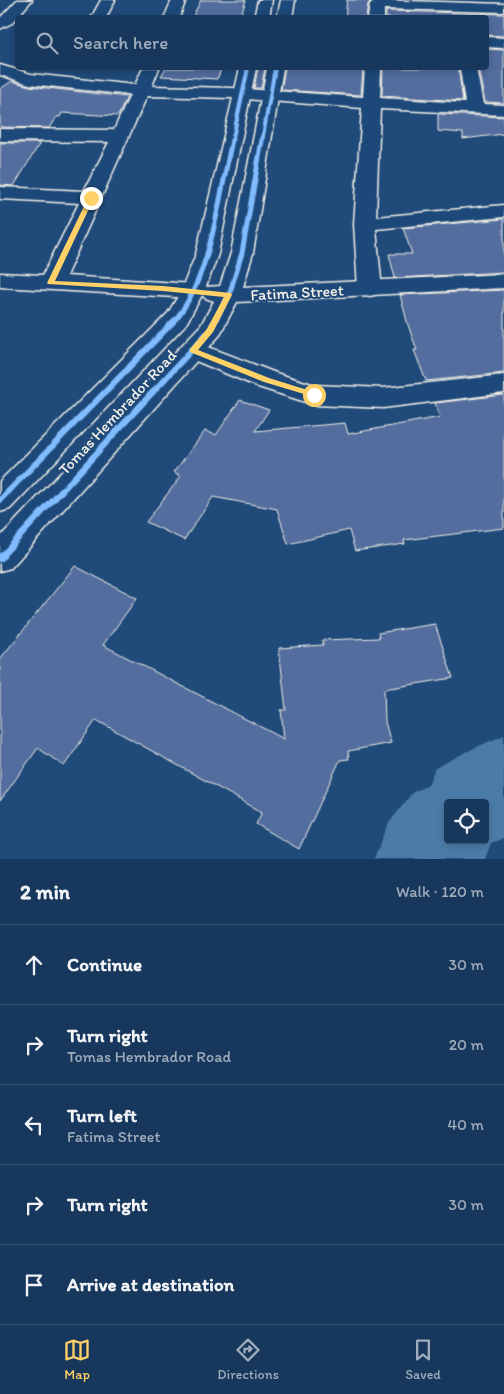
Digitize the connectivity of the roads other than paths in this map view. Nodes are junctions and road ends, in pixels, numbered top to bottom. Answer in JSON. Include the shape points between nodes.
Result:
{"nodes":[{"id":1,"x":25,"y":0,"type":"edge"},
{"id":2,"x":108,"y":0,"type":"edge"},
{"id":3,"x":179,"y":0,"type":"edge"},
{"id":4,"x":265,"y":0,"type":"edge"},
{"id":5,"x":288,"y":0,"type":"edge"},
{"id":6,"x":504,"y":8,"type":"edge"},
{"id":7,"x":458,"y":12,"type":"edge"},
{"id":8,"x":100,"y":15,"type":"edge"},
{"id":9,"x":172,"y":15,"type":"edge"},
{"id":10,"x":262,"y":15,"type":"edge"},
{"id":11,"x":285,"y":15,"type":"edge"},
{"id":12,"x":376,"y":15,"type":"edge"},
{"id":13,"x":0,"y":24,"type":"edge"},
{"id":14,"x":489,"y":42,"type":"edge"},
{"id":15,"x":504,"y":43,"type":"edge"},
{"id":16,"x":8,"y":69,"type":"edge"},
{"id":17,"x":149,"y":70,"type":"edge"},
{"id":18,"x":248,"y":70,"type":"edge"},
{"id":19,"x":275,"y":70,"type":"edge"},
{"id":20,"x":373,"y":70,"type":"edge"},
{"id":21,"x":468,"y":70,"type":"edge"},
{"id":22,"x":141,"y":91,"type":"junction"},
{"id":23,"x":243,"y":94,"type":"junction"},
{"id":24,"x":270,"y":98,"type":"junction"},
{"id":25,"x":371,"y":103,"type":"junction"},
{"id":26,"x":475,"y":108,"type":"junction"},
{"id":27,"x":504,"y":110,"type":"edge"},
{"id":28,"x":0,"y":135,"type":"edge"},
{"id":29,"x":121,"y":136,"type":"junction"},
{"id":30,"x":0,"y":193,"type":"edge"},
{"id":31,"x":91,"y":198,"type":"junction"},
{"id":32,"x":504,"y":211,"type":"edge"},
{"id":33,"x":365,"y":224,"type":"junction"},
{"id":34,"x":0,"y":280,"type":"edge"},
{"id":35,"x":504,"y":281,"type":"edge"},
{"id":36,"x":51,"y":283,"type":"junction"},
{"id":37,"x":370,"y":289,"type":"junction"},
{"id":38,"x":194,"y":291,"type":"junction"},
{"id":39,"x":229,"y":295,"type":"junction"},
{"id":40,"x":193,"y":350,"type":"junction"},
{"id":41,"x":504,"y":384,"type":"edge"},
{"id":42,"x":0,"y":500,"type":"edge"},
{"id":43,"x":0,"y":558,"type":"edge"}],
"edges":[{"from":1,"to":13,"type":"street"},
{"from":2,"to":8,"type":"street"},
{"from":3,"to":9,"type":"street"},
{"from":4,"to":10,"type":"street"},
{"from":5,"to":11,"type":"street"},
{"from":6,"to":7,"type":"street"},
{"from":7,"to":12,"type":"street","via":[[376,4]]},
{"from":14,"to":15,"type":"street"},
{"from":16,"to":22,"type":"street","via":[[29,79]]},
{"from":17,"to":22,"type":"street"},
{"from":18,"to":23,"type":"street","name":"Tomas Hembrador Road"},
{"from":19,"to":24,"type":"street","name":"Tomas Hembrador Road"},
{"from":20,"to":25,"type":"street"},
{"from":21,"to":26,"type":"street"},
{"from":22,"to":23,"type":"street"},
{"from":22,"to":29,"type":"street"},
{"from":23,"to":24,"type":"street"},
{"from":23,"to":38,"type":"street","name":"Tomas Hembrador Road","via":[[207,254]]},
{"from":24,"to":25,"type":"street"},
{"from":24,"to":39,"type":"street","name":"Tomas Hembrador Road","via":[[242,253]]},
{"from":25,"to":26,"type":"street"},
{"from":25,"to":33,"type":"street"},
{"from":26,"to":27,"type":"street"},
{"from":28,"to":29,"type":"street"},
{"from":29,"to":31,"type":"street"},
{"from":30,"to":31,"type":"street"},
{"from":31,"to":36,"type":"street"},
{"from":32,"to":33,"type":"street"},
{"from":33,"to":37,"type":"street"},
{"from":34,"to":36,"type":"street","name":"Fatima Street"},
{"from":35,"to":37,"type":"street","name":"Fatima Street"},
{"from":36,"to":38,"type":"street","name":"Fatima Street"},
{"from":37,"to":39,"type":"street","name":"Fatima Street"},
{"from":38,"to":39,"type":"street","name":"Fatima Street"},
{"from":38,"to":42,"type":"street","name":"Tomas Hembrador Road","via":[[177,318]]},
{"from":39,"to":40,"type":"street","name":"Tomas Hembrador Road","via":[[210,330]]},
{"from":40,"to":41,"type":"street","via":[[266,380],[314,395],[383,398]]},
{"from":40,"to":43,"type":"street","name":"Tomas Hembrador Road"}]}
